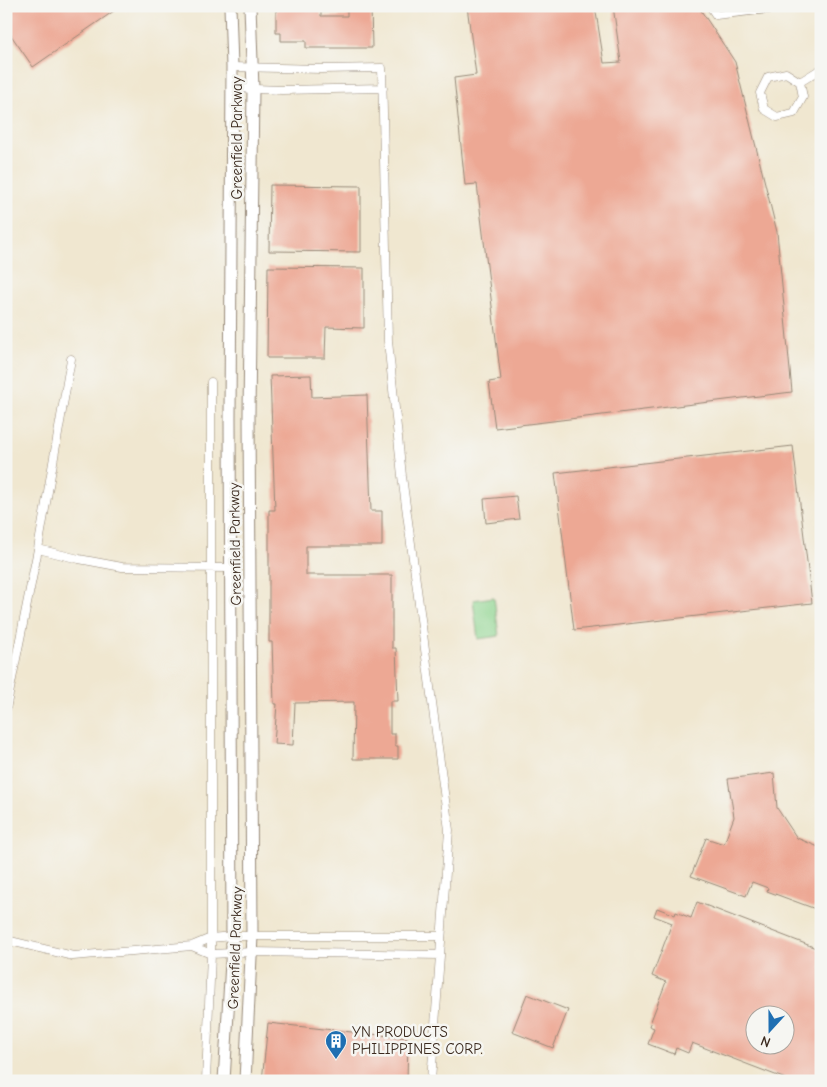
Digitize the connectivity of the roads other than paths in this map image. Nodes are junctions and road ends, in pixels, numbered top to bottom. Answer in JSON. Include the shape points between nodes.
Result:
{"nodes":[{"id":1,"x":230,"y":6,"type":"edge"},
{"id":2,"x":250,"y":6,"type":"edge"},
{"id":3,"x":710,"y":6,"type":"edge"},
{"id":4,"x":795,"y":6,"type":"edge"},
{"id":5,"x":789,"y":7,"type":"edge"},
{"id":6,"x":232,"y":67,"type":"junction"},
{"id":7,"x":252,"y":68,"type":"junction"},
{"id":8,"x":821,"y":69,"type":"edge"},
{"id":9,"x":800,"y":82,"type":"junction"},
{"id":10,"x":232,"y":88,"type":"junction"},
{"id":11,"x":383,"y":88,"type":"junction"},
{"id":12,"x":253,"y":89,"type":"junction"},
{"id":13,"x":71,"y":359,"type":"dead end"},
{"id":14,"x":211,"y":382,"type":"dead end"},
{"id":15,"x":38,"y":549,"type":"junction"},
{"id":16,"x":211,"y":568,"type":"junction"},
{"id":17,"x":230,"y":568,"type":"junction"},
{"id":18,"x":6,"y":708,"type":"edge"},
{"id":19,"x":232,"y":936,"type":"junction"},
{"id":20,"x":252,"y":936,"type":"junction"},
{"id":21,"x":441,"y":936,"type":"junction"},
{"id":22,"x":211,"y":938,"type":"junction"},
{"id":23,"x":6,"y":940,"type":"edge"},
{"id":24,"x":192,"y":946,"type":"junction"},
{"id":25,"x":252,"y":952,"type":"junction"},
{"id":26,"x":232,"y":953,"type":"junction"},
{"id":27,"x":211,"y":954,"type":"junction"},
{"id":28,"x":440,"y":955,"type":"junction"},
{"id":29,"x":206,"y":1081,"type":"edge"},
{"id":30,"x":224,"y":1081,"type":"edge"},
{"id":31,"x":245,"y":1081,"type":"edge"},
{"id":32,"x":430,"y":1081,"type":"edge"}],
"edges":[{"from":1,"to":6,"type":"main road","name":"Greenfield Parkway"},
{"from":2,"to":7,"type":"main road","name":"Greenfield Parkway"},
{"from":3,"to":5,"type":"street","via":[[716,15]]},
{"from":4,"to":5,"type":"street"},
{"from":6,"to":7,"type":"street"},
{"from":6,"to":10,"type":"main road","name":"Greenfield Parkway"},
{"from":7,"to":11,"type":"street","via":[[382,68]]},
{"from":7,"to":12,"type":"main road","name":"Greenfield Parkway"},
{"from":8,"to":9,"type":"street"},
{"from":9,"to":9,"type":"street","via":[[786,73],[768,77],[760,93],[764,108],[777,117],[794,113],[803,97]]},
{"from":10,"to":12,"type":"street"},
{"from":10,"to":17,"type":"main road","name":"Greenfield Parkway"},
{"from":11,"to":12,"type":"street"},
{"from":11,"to":21,"type":"street","via":[[388,341],[402,476],[449,830]]},
{"from":12,"to":20,"type":"main road","name":"Greenfield Parkway","via":[[249,414]]},
{"from":13,"to":15,"type":"street"},
{"from":14,"to":16,"type":"street"},
{"from":15,"to":16,"type":"street","via":[[122,567]]},
{"from":15,"to":18,"type":"street"},
{"from":16,"to":17,"type":"street"},
{"from":16,"to":22,"type":"street"},
{"from":17,"to":19,"type":"main road","name":"Greenfield Parkway"},
{"from":19,"to":20,"type":"street"},
{"from":19,"to":22,"type":"street"},
{"from":19,"to":26,"type":"main road","name":"Greenfield Parkway"},
{"from":20,"to":21,"type":"street"},
{"from":20,"to":25,"type":"main road","name":"Greenfield Parkway"},
{"from":21,"to":28,"type":"street"},
{"from":22,"to":24,"type":"street"},
{"from":22,"to":27,"type":"street"},
{"from":23,"to":24,"type":"street","via":[[73,956]]},
{"from":24,"to":27,"type":"street"},
{"from":25,"to":26,"type":"street"},
{"from":25,"to":28,"type":"street"},
{"from":25,"to":31,"type":"main road","name":"Greenfield Parkway"},
{"from":26,"to":27,"type":"street"},
{"from":26,"to":30,"type":"main road","name":"Greenfield Parkway"},
{"from":27,"to":29,"type":"street"},
{"from":28,"to":32,"type":"street"}]}
